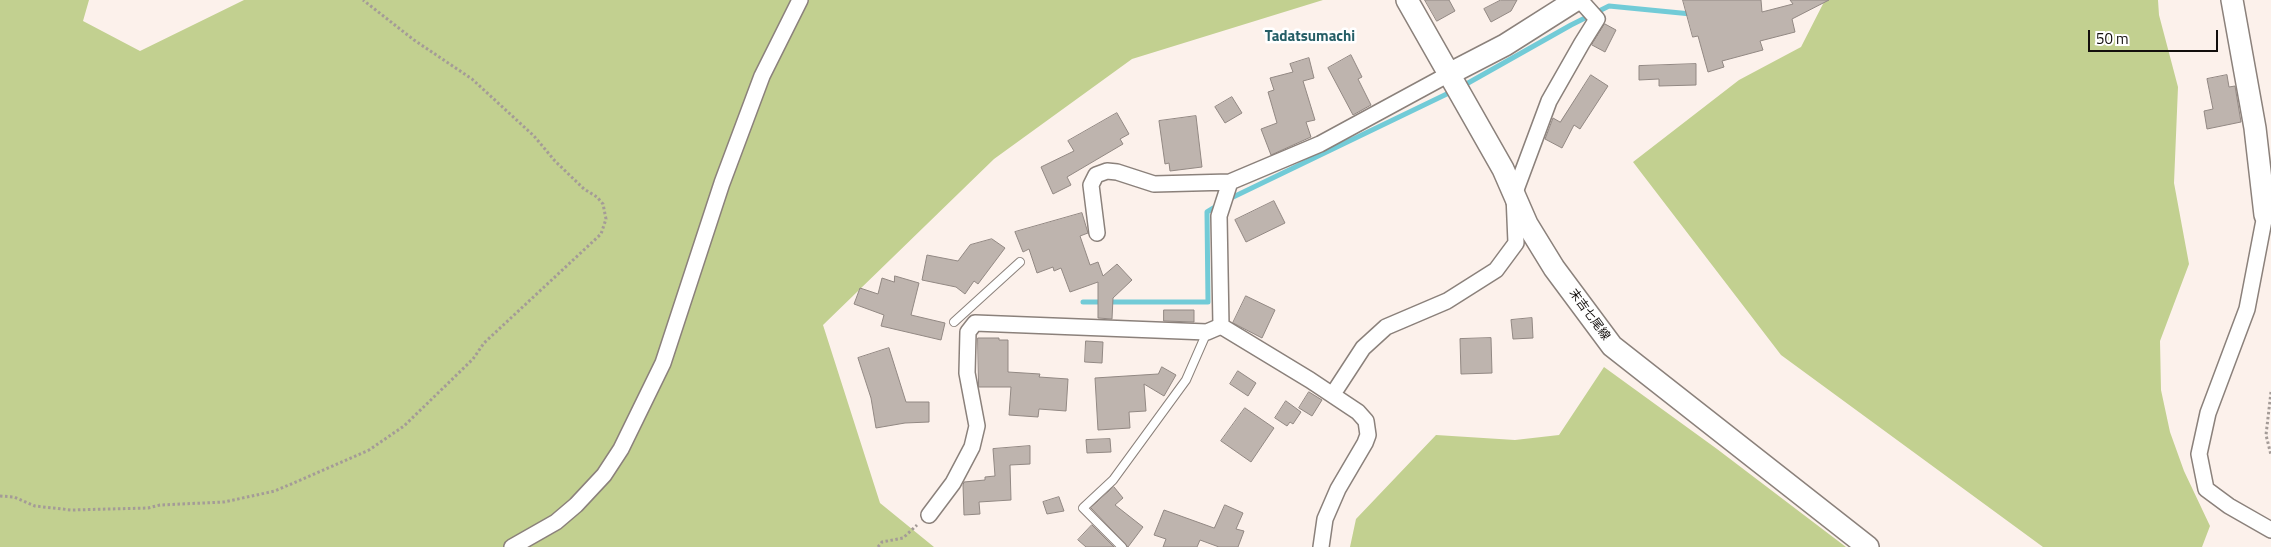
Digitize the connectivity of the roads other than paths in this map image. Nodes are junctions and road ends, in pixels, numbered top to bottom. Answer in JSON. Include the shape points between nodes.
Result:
{"nodes":[{"id":1,"x":800,"y":0,"type":"edge"},
{"id":2,"x":1407,"y":0,"type":"edge"},
{"id":3,"x":1576,"y":0,"type":"edge"},
{"id":4,"x":1580,"y":0,"type":"edge"},
{"id":5,"x":2232,"y":0,"type":"edge"},
{"id":6,"x":1449,"y":74,"type":"junction"},
{"id":7,"x":1230,"y":182,"type":"junction"},
{"id":8,"x":1514,"y":195,"type":"junction"},
{"id":9,"x":2265,"y":215,"type":"joint"},
{"id":10,"x":1097,"y":233,"type":"dead end"},
{"id":11,"x":1020,"y":262,"type":"dead end"},
{"id":12,"x":976,"y":323,"type":"junction"},
{"id":13,"x":1221,"y":326,"type":"junction"},
{"id":14,"x":1207,"y":332,"type":"junction"},
{"id":15,"x":1333,"y":394,"type":"junction"},
{"id":16,"x":929,"y":515,"type":"road end"},
{"id":17,"x":2271,"y":530,"type":"edge"},
{"id":18,"x":512,"y":547,"type":"edge"},
{"id":19,"x":1122,"y":547,"type":"edge"},
{"id":20,"x":1322,"y":547,"type":"edge"},
{"id":21,"x":1868,"y":547,"type":"edge"}],
"edges":[{"from":1,"to":18,"type":"street","via":[[762,76],[722,183],[663,363],[622,449],[604,475],[576,505],[556,522]]},
{"from":2,"to":6,"type":"main road","name":"末吉七尾線"},
{"from":3,"to":6,"type":"main road","via":[[1505,45]]},
{"from":4,"to":8,"type":"street","via":[[1597,20],[1549,101]]},
{"from":5,"to":9,"type":"main road","via":[[2255,128]]},
{"from":6,"to":7,"type":"street","via":[[1320,144]]},
{"from":6,"to":8,"type":"main road","name":"末吉七尾線","via":[[1504,169]]},
{"from":7,"to":10,"type":"street","via":[[1154,184],[1107,170],[1096,175],[1091,185]]},
{"from":7,"to":13,"type":"street","via":[[1219,216]]},
{"from":8,"to":15,"type":"street","via":[[1516,244],[1496,270],[1447,301],[1386,327],[1363,348]]},
{"from":8,"to":21,"type":"main road","name":"末吉七尾線","via":[[1527,224],[1554,268],[1612,346]]},
{"from":9,"to":17,"type":"street","via":[[2247,309],[2208,413],[2199,454],[2206,489]]},
{"from":11,"to":12,"type":"lane","via":[[954,322]]},
{"from":12,"to":14,"type":"street"},
{"from":12,"to":16,"type":"street","via":[[968,332],[967,372],[977,426],[972,447],[953,483]]},
{"from":13,"to":14,"type":"street"},
{"from":13,"to":15,"type":"street"},
{"from":14,"to":19,"type":"lane","via":[[1186,380],[1113,480],[1083,508]]},
{"from":15,"to":20,"type":"street","via":[[1363,416],[1368,435],[1325,519]]}]}
